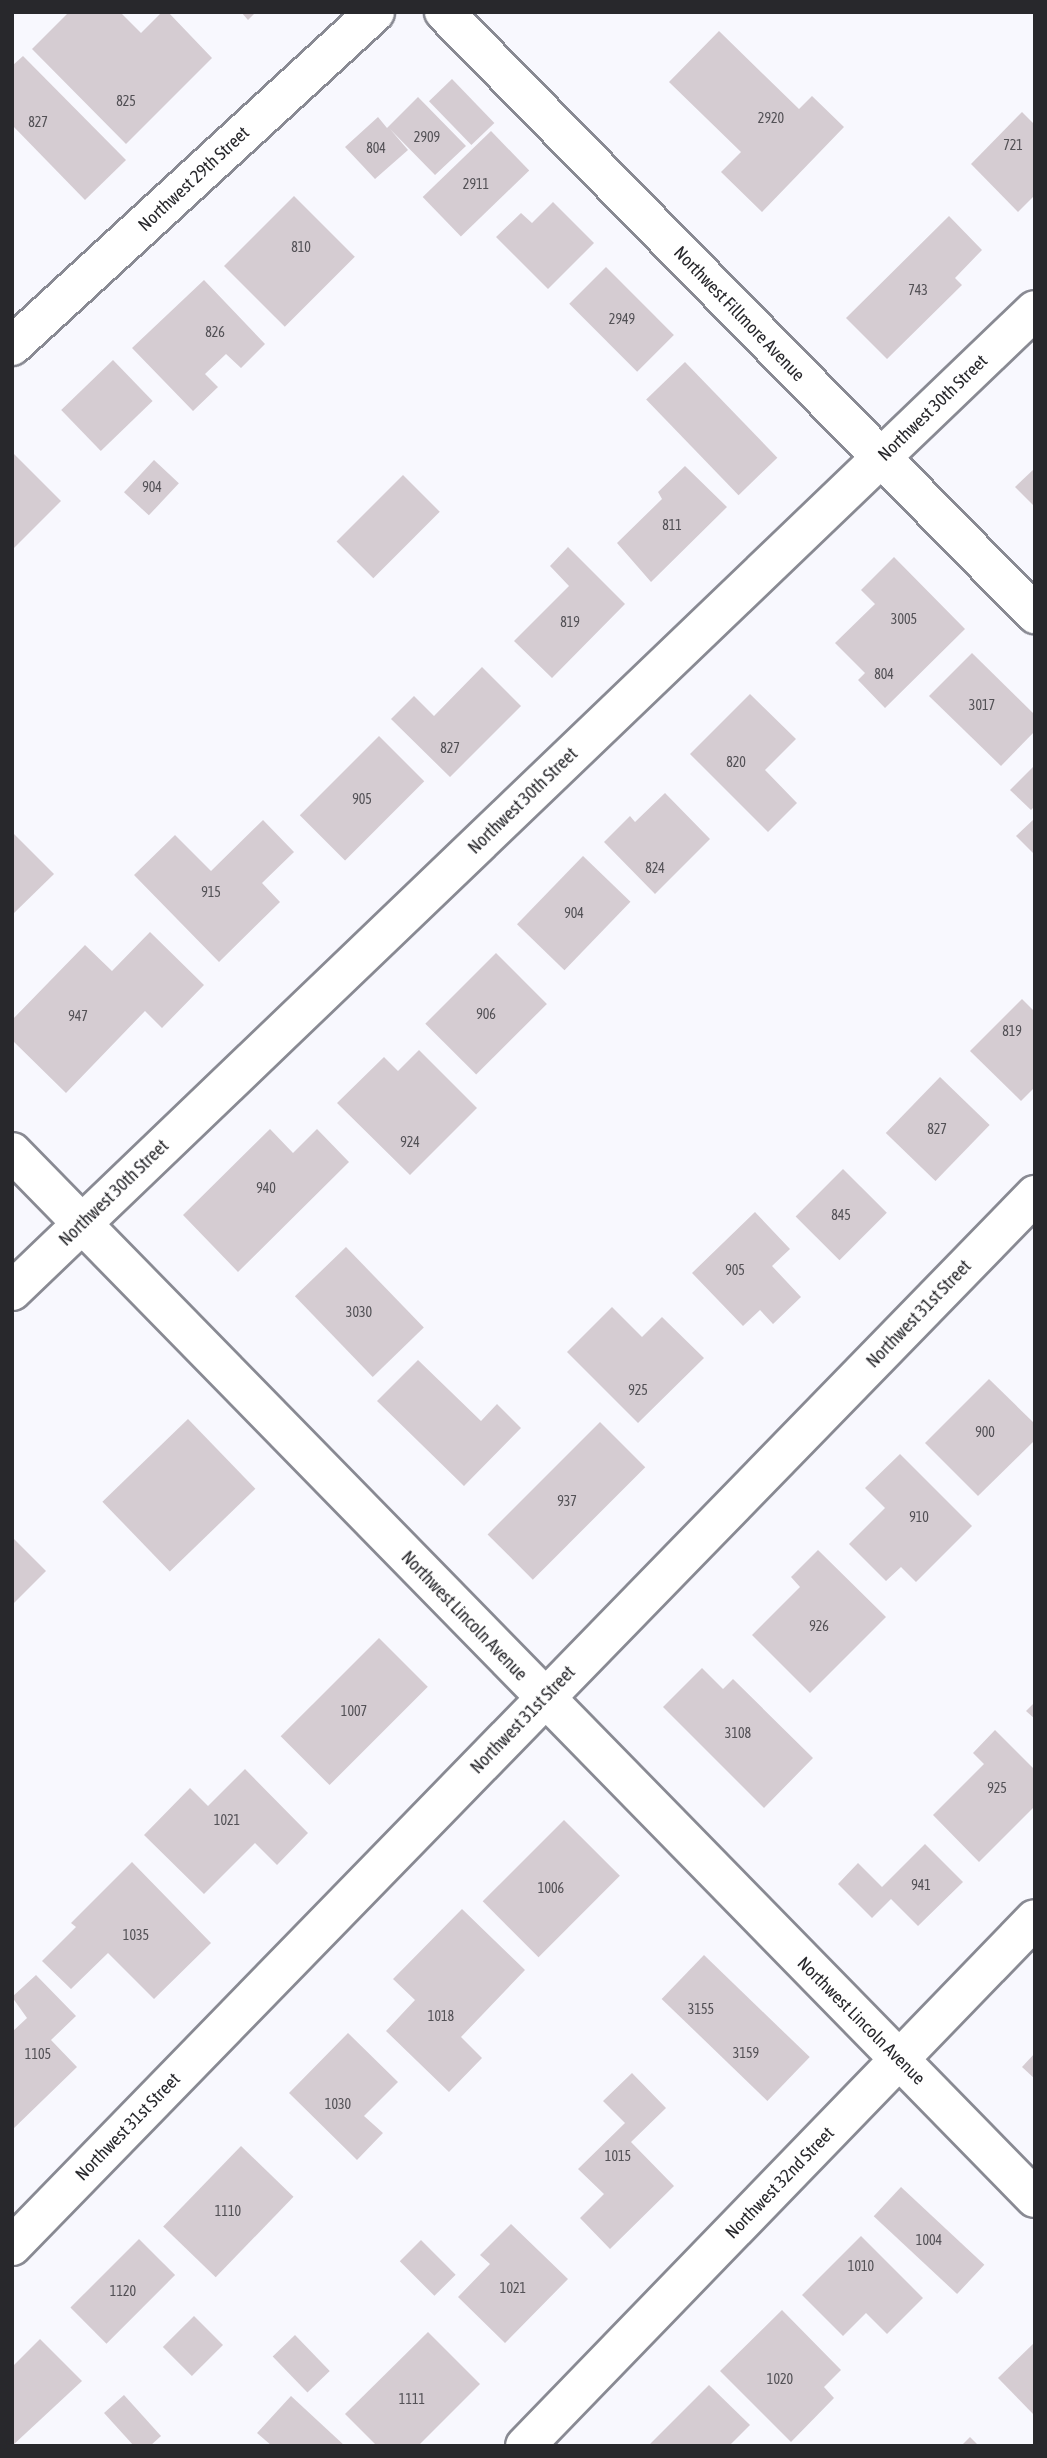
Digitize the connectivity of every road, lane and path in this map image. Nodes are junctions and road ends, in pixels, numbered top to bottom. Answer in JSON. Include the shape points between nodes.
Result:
{"nodes":[{"id":1,"x":375,"y":12,"type":"edge"},
{"id":2,"x":443,"y":12,"type":"edge"},
{"id":3,"x":1035,"y":310,"type":"edge"},
{"id":4,"x":12,"y":346,"type":"edge"},
{"id":5,"x":880,"y":458,"type":"junction"},
{"id":6,"x":1035,"y":614,"type":"edge"},
{"id":7,"x":12,"y":1152,"type":"edge"},
{"id":8,"x":1035,"y":1195,"type":"edge"},
{"id":9,"x":82,"y":1224,"type":"junction"},
{"id":10,"x":12,"y":1291,"type":"edge"},
{"id":11,"x":544,"y":1699,"type":"junction"},
{"id":12,"x":1035,"y":1919,"type":"edge"},
{"id":13,"x":900,"y":2059,"type":"junction"},
{"id":14,"x":1035,"y":2199,"type":"edge"},
{"id":15,"x":12,"y":2246,"type":"edge"},
{"id":16,"x":524,"y":2446,"type":"edge"}],
"edges":[{"from":1,"to":4,"type":"street","name":"Northwest 29th Street"},
{"from":2,"to":5,"type":"street","name":"Northwest Fillmore Avenue"},
{"from":3,"to":5,"type":"street","name":"Northwest 30th Street"},
{"from":5,"to":6,"type":"street","name":"Northwest Fillmore Avenue"},
{"from":5,"to":9,"type":"street","name":"Northwest 30th Street"},
{"from":7,"to":9,"type":"street","name":"Northwest Lincoln Avenue"},
{"from":8,"to":11,"type":"street","name":"Northwest 31st Street"},
{"from":9,"to":10,"type":"street","name":"Northwest 30th Street"},
{"from":9,"to":11,"type":"street","name":"Northwest Lincoln Avenue"},
{"from":11,"to":13,"type":"street","name":"Northwest Lincoln Avenue"},
{"from":11,"to":15,"type":"street","name":"Northwest 31st Street"},
{"from":12,"to":13,"type":"street","name":"Northwest 32nd Street"},
{"from":13,"to":14,"type":"street","name":"Northwest Lincoln Avenue"},
{"from":13,"to":16,"type":"street","name":"Northwest 32nd Street"}]}
